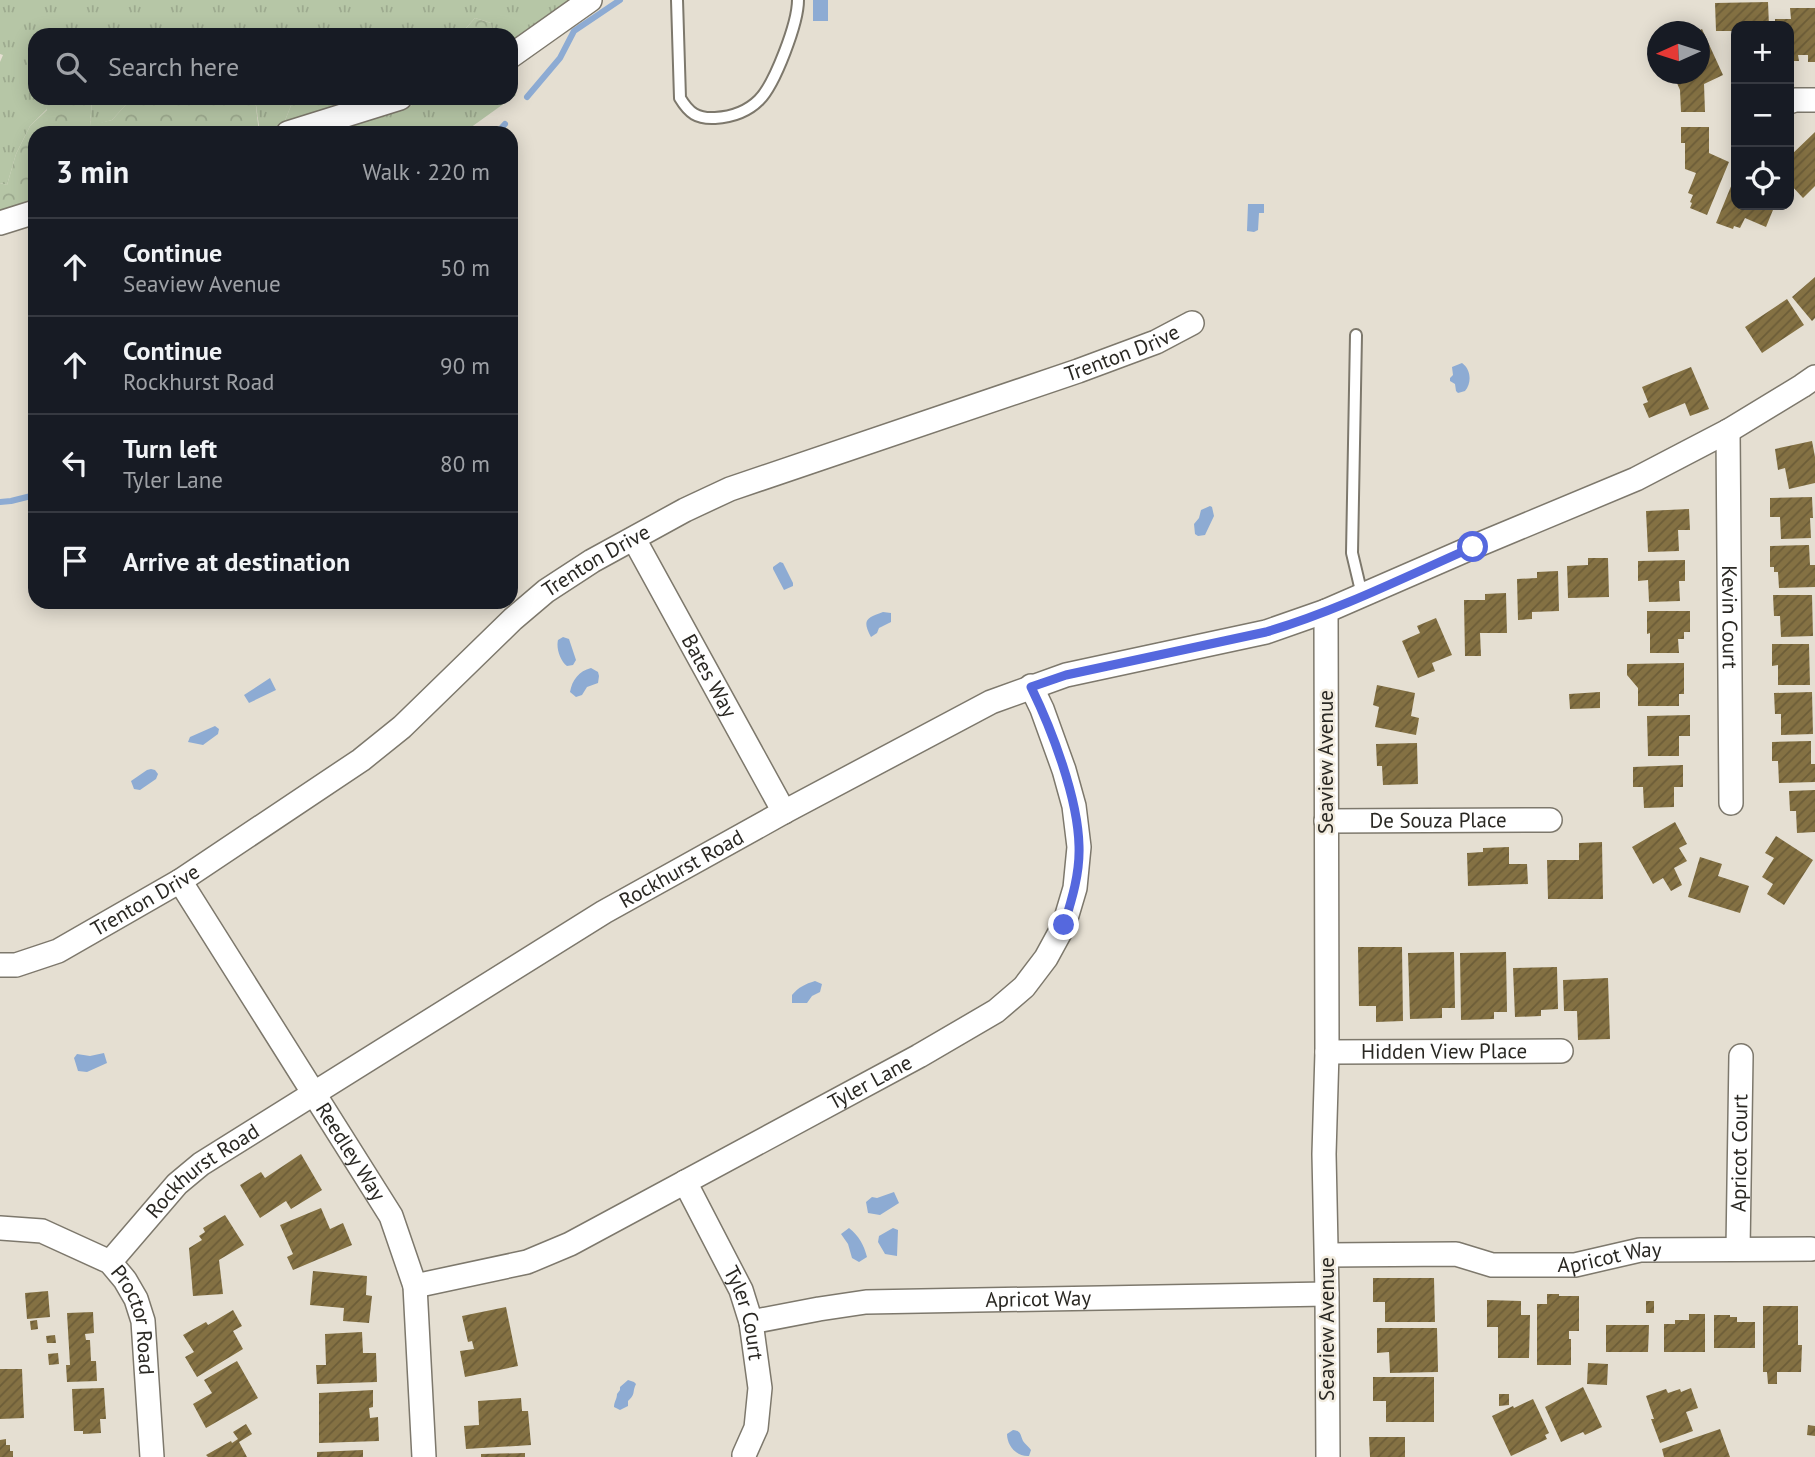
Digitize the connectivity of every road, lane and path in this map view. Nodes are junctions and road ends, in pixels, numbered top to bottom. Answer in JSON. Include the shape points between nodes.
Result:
{"nodes":[{"id":1,"x":590,"y":0,"type":"edge"},
{"id":2,"x":677,"y":0,"type":"edge"},
{"id":3,"x":798,"y":0,"type":"edge"},
{"id":4,"x":518,"y":51,"type":"edge"},
{"id":5,"x":1794,"y":100,"type":"edge"},
{"id":6,"x":1815,"y":100,"type":"edge"},
{"id":7,"x":378,"y":105,"type":"edge"},
{"id":8,"x":310,"y":126,"type":"edge"},
{"id":9,"x":28,"y":214,"type":"edge"},
{"id":10,"x":0,"y":223,"type":"edge"},
{"id":11,"x":1192,"y":323,"type":"dead end"},
{"id":12,"x":1356,"y":335,"type":"dead end"},
{"id":13,"x":1815,"y":377,"type":"edge"},
{"id":14,"x":1728,"y":431,"type":"junction"},
{"id":15,"x":634,"y":539,"type":"junction"},
{"id":16,"x":1362,"y":596,"type":"junction"},
{"id":17,"x":1326,"y":611,"type":"junction"},
{"id":18,"x":1031,"y":687,"type":"junction"},
{"id":19,"x":1731,"y":803,"type":"dead end"},
{"id":20,"x":784,"y":812,"type":"junction"},
{"id":21,"x":1550,"y":820,"type":"dead end"},
{"id":22,"x":1326,"y":821,"type":"junction"},
{"id":23,"x":180,"y":881,"type":"junction"},
{"id":24,"x":0,"y":965,"type":"edge"},
{"id":25,"x":1561,"y":1051,"type":"dead end"},
{"id":26,"x":1327,"y":1052,"type":"junction"},
{"id":27,"x":1741,"y":1056,"type":"dead end"},
{"id":28,"x":315,"y":1093,"type":"junction"},
{"id":29,"x":685,"y":1182,"type":"junction"},
{"id":30,"x":0,"y":1228,"type":"edge"},
{"id":31,"x":1738,"y":1249,"type":"junction"},
{"id":32,"x":1811,"y":1249,"type":"dead end"},
{"id":33,"x":1327,"y":1255,"type":"junction"},
{"id":34,"x":110,"y":1262,"type":"junction"},
{"id":35,"x":415,"y":1286,"type":"junction"},
{"id":36,"x":1327,"y":1294,"type":"junction"},
{"id":37,"x":751,"y":1322,"type":"junction"},
{"id":38,"x":744,"y":1455,"type":"dead end"},
{"id":39,"x":152,"y":1457,"type":"edge"},
{"id":40,"x":424,"y":1457,"type":"edge"},
{"id":41,"x":1328,"y":1457,"type":"edge"}],
"edges":[{"from":1,"to":4,"type":"street"},
{"from":2,"to":3,"type":"lane","via":[[680,98],[695,116],[705,119],[741,113],[769,87],[791,34]]},
{"from":5,"to":6,"type":"street"},
{"from":7,"to":8,"type":"street"},
{"from":9,"to":10,"type":"street"},
{"from":11,"to":15,"type":"street","name":"Trenton Drive","via":[[1156,342],[1078,371],[730,489]]},
{"from":12,"to":16,"type":"lane","via":[[1352,553]]},
{"from":13,"to":14,"type":"street"},
{"from":14,"to":16,"type":"street","via":[[1636,479]]},
{"from":14,"to":19,"type":"street","name":"Kevin Court"},
{"from":15,"to":20,"type":"street","name":"Bates Way"},
{"from":15,"to":23,"type":"street","name":"Trenton Drive","via":[[546,591],[361,761]]},
{"from":16,"to":17,"type":"street"},
{"from":17,"to":18,"type":"street","name":"Rockhurst Road","via":[[1266,632],[1066,675]]},
{"from":17,"to":22,"type":"street","name":"Seaview Avenue"},
{"from":18,"to":20,"type":"street","name":"Rockhurst Road","via":[[991,702]]},
{"from":18,"to":29,"type":"street","name":"Tyler Lane","via":[[1071,794],[1079,847],[1075,888],[1064,925],[1046,958],[1024,987],[996,1011]]},
{"from":20,"to":28,"type":"street","name":"Rockhurst Road","via":[[604,912]]},
{"from":21,"to":22,"type":"street","name":"De Souza Place"},
{"from":22,"to":26,"type":"street","name":"Seaview Avenue"},
{"from":23,"to":24,"type":"street","name":"Trenton Drive","via":[[58,951],[16,965]]},
{"from":23,"to":28,"type":"street","name":"Reedley Way"},
{"from":25,"to":26,"type":"street","name":"Hidden View Place"},
{"from":26,"to":33,"type":"street","name":"Seaview Avenue"},
{"from":27,"to":31,"type":"street","name":"Apricot Court"},
{"from":28,"to":34,"type":"street","name":"Rockhurst Road","via":[[188,1173]]},
{"from":28,"to":35,"type":"street","name":"Reedley Way","via":[[391,1216]]},
{"from":29,"to":35,"type":"street","name":"Tyler Lane","via":[[527,1262]]},
{"from":29,"to":37,"type":"street","name":"Tyler Court","via":[[741,1290]]},
{"from":30,"to":34,"type":"street","name":"Proctor Road","via":[[42,1231]]},
{"from":31,"to":32,"type":"street","name":"Apricot Way"},
{"from":31,"to":33,"type":"street","name":"Apricot Way","via":[[1640,1250],[1575,1265],[1492,1265],[1456,1254]]},
{"from":33,"to":36,"type":"street","name":"Seaview Avenue"},
{"from":34,"to":39,"type":"street","name":"Proctor Road","via":[[136,1299],[143,1321]]},
{"from":35,"to":40,"type":"street","name":"Reedley Way"},
{"from":36,"to":37,"type":"street","name":"Apricot Way","via":[[866,1303]]},
{"from":36,"to":41,"type":"street","name":"Seaview Avenue"},
{"from":37,"to":38,"type":"street","name":"Tyler Court","via":[[760,1388],[756,1428]]}]}
